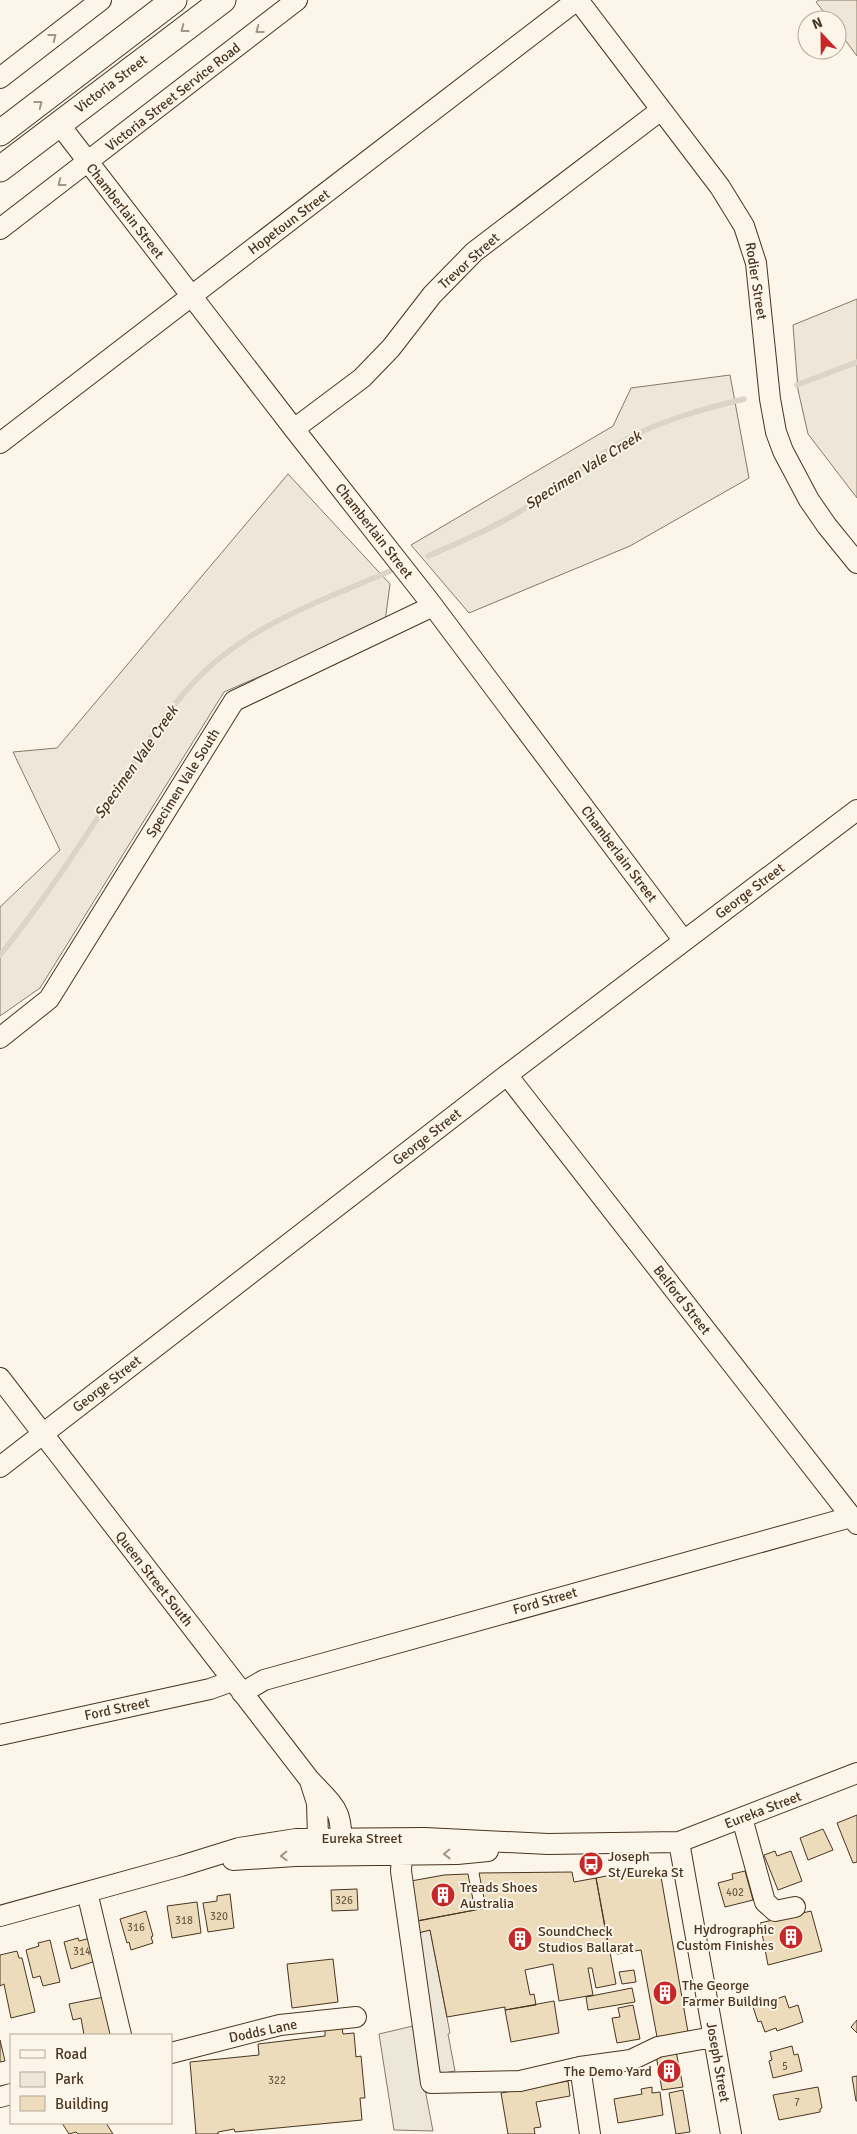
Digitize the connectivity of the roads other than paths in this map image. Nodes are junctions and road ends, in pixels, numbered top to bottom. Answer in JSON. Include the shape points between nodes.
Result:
{"nodes":[{"id":1,"x":101,"y":0,"type":"edge"},
{"id":2,"x":174,"y":0,"type":"edge"},
{"id":3,"x":223,"y":0,"type":"edge"},
{"id":4,"x":297,"y":0,"type":"edge"},
{"id":5,"x":577,"y":0,"type":"edge"},
{"id":6,"x":0,"y":78,"type":"edge"},
{"id":7,"x":661,"y":110,"type":"junction"},
{"id":8,"x":59,"y":124,"type":"junction"},
{"id":9,"x":0,"y":133,"type":"edge"},
{"id":10,"x":88,"y":162,"type":"junction"},
{"id":11,"x":0,"y":169,"type":"edge"},
{"id":12,"x":0,"y":229,"type":"edge"},
{"id":13,"x":191,"y":297,"type":"junction"},
{"id":14,"x":294,"y":429,"type":"junction"},
{"id":15,"x":0,"y":443,"type":"edge"},
{"id":16,"x":857,"y":563,"type":"edge"},
{"id":17,"x":433,"y":606,"type":"junction"},
{"id":18,"x":857,"y":810,"type":"edge"},
{"id":19,"x":684,"y":941,"type":"junction"},
{"id":20,"x":0,"y":1038,"type":"edge"},
{"id":21,"x":507,"y":1075,"type":"junction"},
{"id":22,"x":0,"y":1378,"type":"edge"},
{"id":23,"x":43,"y":1434,"type":"junction"},
{"id":24,"x":0,"y":1467,"type":"edge"},
{"id":25,"x":854,"y":1520,"type":"edge"},
{"id":26,"x":237,"y":1687,"type":"junction"},
{"id":27,"x":0,"y":1735,"type":"edge"},
{"id":28,"x":857,"y":1773,"type":"edge"},
{"id":29,"x":309,"y":1779,"type":"junction"},
{"id":30,"x":742,"y":1818,"type":"junction"},
{"id":31,"x":318,"y":1838,"type":"junction"},
{"id":32,"x":679,"y":1842,"type":"junction"},
{"id":33,"x":548,"y":1844,"type":"junction"},
{"id":34,"x":342,"y":1846,"type":"junction"},
{"id":35,"x":402,"y":1854,"type":"junction"},
{"id":36,"x":181,"y":1866,"type":"junction"},
{"id":37,"x":87,"y":1892,"type":"junction"},
{"id":38,"x":795,"y":1907,"type":"dead end"},
{"id":39,"x":0,"y":1916,"type":"edge"},
{"id":40,"x":356,"y":2017,"type":"dead end"},
{"id":41,"x":121,"y":2034,"type":"edge"},
{"id":42,"x":713,"y":2037,"type":"junction"},
{"id":43,"x":172,"y":2053,"type":"edge"},
{"id":44,"x":580,"y":2067,"type":"junction"},
{"id":45,"x":590,"y":2134,"type":"edge"},
{"id":46,"x":731,"y":2134,"type":"edge"}],
"edges":[{"from":6,"to":1,"type":"street","one_way":true},
{"from":9,"to":2,"type":"main road","name":"Victoria Street","one_way":true},
{"from":3,"to":8,"type":"main road","name":"Victoria Street","one_way":true},
{"from":4,"to":10,"type":"street","name":"Victoria Street Service Road","one_way":true},
{"from":5,"to":7,"type":"street","name":"Rodier Street"},
{"from":5,"to":13,"type":"street","name":"Hopetoun Street"},
{"from":7,"to":14,"type":"street","name":"Trevor Street","via":[[474,252],[432,295],[362,378]]},
{"from":7,"to":16,"type":"street","name":"Rodier Street","via":[[729,200],[748,236],[759,280],[772,415],[782,451],[809,500]]},
{"from":8,"to":10,"type":"street","name":"Chamberlain Street"},
{"from":8,"to":11,"type":"main road","name":"Victoria Street"},
{"from":10,"to":12,"type":"street","name":"Victoria Street Service Road","one_way":true},
{"from":10,"to":13,"type":"street","name":"Chamberlain Street"},
{"from":13,"to":14,"type":"street","name":"Chamberlain Street"},
{"from":13,"to":15,"type":"street","name":"Hopetoun Street"},
{"from":14,"to":17,"type":"street","name":"Chamberlain Street"},
{"from":17,"to":19,"type":"street","name":"Chamberlain Street"},
{"from":17,"to":20,"type":"street","name":"Specimen Vale South","via":[[234,701],[50,999]]},
{"from":18,"to":19,"type":"street","name":"George Street"},
{"from":19,"to":21,"type":"street","name":"George Street"},
{"from":21,"to":23,"type":"street","name":"George Street"},
{"from":21,"to":25,"type":"street","name":"Belford Street"},
{"from":22,"to":23,"type":"street","name":"Queen Street South"},
{"from":23,"to":24,"type":"street","name":"George Street"},
{"from":23,"to":26,"type":"street","name":"Queen Street South"},
{"from":25,"to":26,"type":"street","name":"Ford Street"},
{"from":26,"to":27,"type":"street","name":"Ford Street","via":[[210,1689]]},
{"from":26,"to":29,"type":"street","name":"Queen Street South"},
{"from":28,"to":30,"type":"street","name":"Eureka Street"},
{"from":29,"to":31,"type":"street","name":"Queen Street South","via":[[317,1803]]},
{"from":29,"to":34,"type":"street","name":"Queen Street South","via":[[335,1806],[340,1817]]},
{"from":30,"to":32,"type":"street","name":"Eureka Street"},
{"from":30,"to":38,"type":"street","via":[[765,1902],[776,1911]]},
{"from":31,"to":34,"type":"street"},
{"from":31,"to":36,"type":"street","name":"Eureka Street","via":[[247,1846]]},
{"from":32,"to":33,"type":"street","name":"Eureka Street"},
{"from":32,"to":42,"type":"street","name":"Joseph Street"},
{"from":33,"to":34,"type":"street","name":"Eureka Street","via":[[445,1838]]},
{"from":33,"to":35,"type":"street","name":"Eureka Street","one_way":true,"via":[[470,1853]]},
{"from":34,"to":35,"type":"street","name":"Eureka Street"},
{"from":34,"to":36,"type":"street","name":"Eureka Street","one_way":true},
{"from":35,"to":44,"type":"street","via":[[401,1871],[431,2083],[520,2081]]},
{"from":36,"to":37,"type":"street","name":"Eureka Street"},
{"from":37,"to":39,"type":"street","name":"Eureka Street"},
{"from":37,"to":41,"type":"street"},
{"from":40,"to":43,"type":"street","name":"Dodds Lane","via":[[290,2023]]},
{"from":42,"to":44,"type":"street","via":[[658,2047],[631,2060]]},
{"from":42,"to":46,"type":"street","name":"Joseph Street"},
{"from":44,"to":45,"type":"street"}]}
